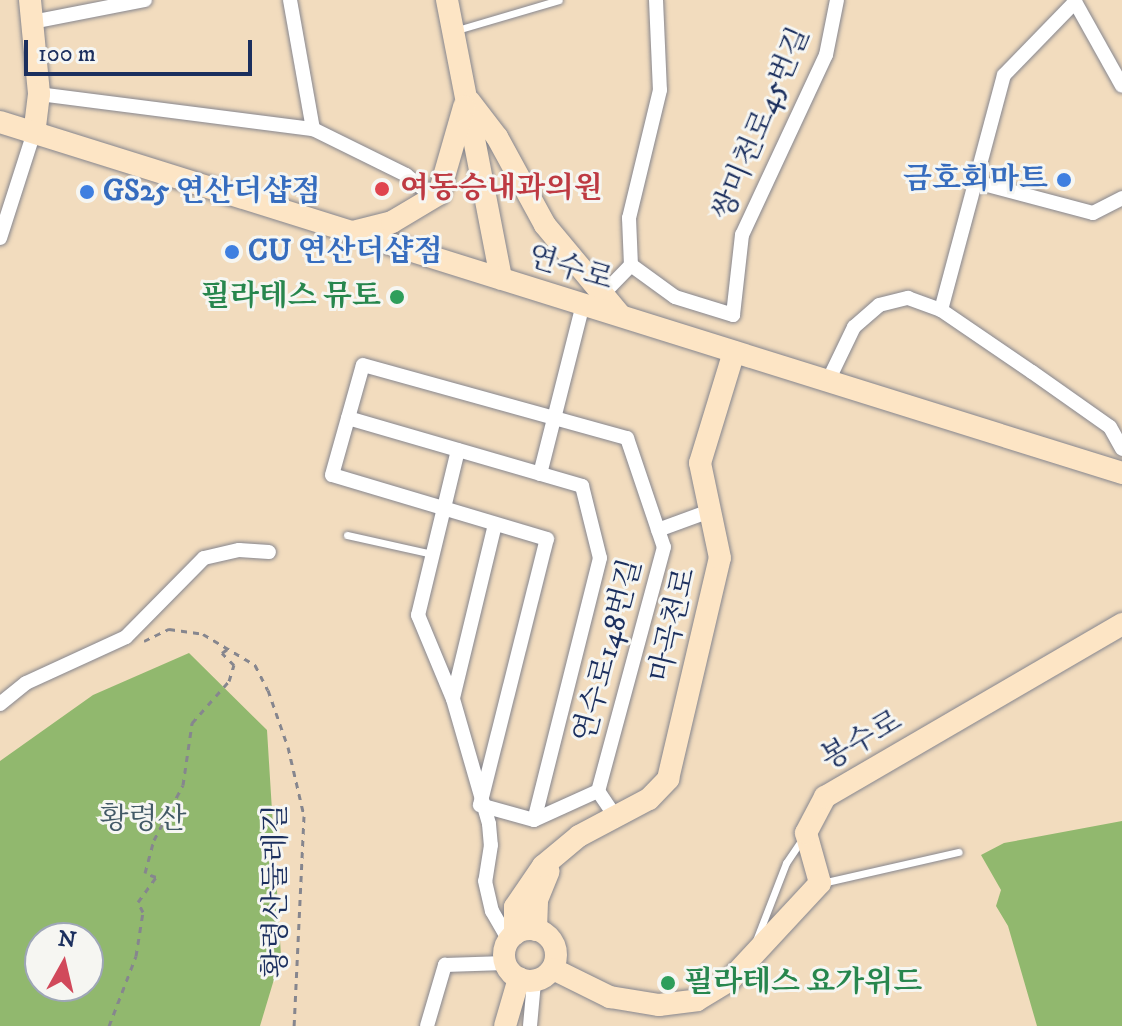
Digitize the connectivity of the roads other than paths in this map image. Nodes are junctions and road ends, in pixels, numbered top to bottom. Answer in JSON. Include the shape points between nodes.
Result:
{"nodes":[{"id":1,"x":145,"y":0,"type":"edge"},
{"id":2,"x":290,"y":0,"type":"edge"},
{"id":3,"x":447,"y":0,"type":"edge"},
{"id":4,"x":559,"y":0,"type":"edge"},
{"id":5,"x":656,"y":0,"type":"edge"},
{"id":6,"x":837,"y":0,"type":"edge"},
{"id":7,"x":1080,"y":2,"type":"edge"},
{"id":8,"x":31,"y":11,"type":"edge"},
{"id":9,"x":453,"y":31,"type":"junction"},
{"id":10,"x":1122,"y":86,"type":"edge"},
{"id":11,"x":39,"y":94,"type":"junction"},
{"id":12,"x":466,"y":98,"type":"junction"},
{"id":13,"x":0,"y":122,"type":"edge"},
{"id":14,"x":313,"y":129,"type":"junction"},
{"id":15,"x":34,"y":132,"type":"junction"},
{"id":16,"x":976,"y":182,"type":"junction"},
{"id":17,"x":434,"y":198,"type":"junction"},
{"id":18,"x":1122,"y":198,"type":"edge"},
{"id":19,"x":353,"y":232,"type":"junction"},
{"id":20,"x":0,"y":238,"type":"edge"},
{"id":21,"x":631,"y":265,"type":"junction"},
{"id":22,"x":501,"y":279,"type":"junction"},
{"id":23,"x":592,"y":300,"type":"junction"},
{"id":24,"x":941,"y":310,"type":"junction"},
{"id":25,"x":734,"y":352,"type":"junction"},
{"id":26,"x":828,"y":381,"type":"junction"},
{"id":27,"x":348,"y":418,"type":"junction"},
{"id":28,"x":555,"y":418,"type":"junction"},
{"id":29,"x":1122,"y":449,"type":"edge"},
{"id":30,"x":458,"y":450,"type":"junction"},
{"id":31,"x":1122,"y":473,"type":"edge"},
{"id":32,"x":540,"y":474,"type":"junction"},
{"id":33,"x":444,"y":508,"type":"junction"},
{"id":34,"x":710,"y":511,"type":"junction"},
{"id":35,"x":495,"y":524,"type":"junction"},
{"id":36,"x":658,"y":530,"type":"junction"},
{"id":37,"x":347,"y":535,"type":"dead end"},
{"id":38,"x":269,"y":552,"type":"dead end"},
{"id":39,"x":433,"y":554,"type":"junction"},
{"id":40,"x":1122,"y":624,"type":"edge"},
{"id":41,"x":453,"y":699,"type":"junction"},
{"id":42,"x":0,"y":704,"type":"edge"},
{"id":43,"x":598,"y":791,"type":"junction"},
{"id":44,"x":480,"y":805,"type":"junction"},
{"id":45,"x":615,"y":816,"type":"junction"},
{"id":46,"x":534,"y":820,"type":"junction"},
{"id":47,"x":806,"y":833,"type":"junction"},
{"id":48,"x":959,"y":852,"type":"dead end"},
{"id":49,"x":820,"y":883,"type":"junction"},
{"id":50,"x":520,"y":935,"type":"junction"},
{"id":51,"x":748,"y":961,"type":"junction"},
{"id":52,"x":553,"y":969,"type":"junction"},
{"id":53,"x":519,"y":974,"type":"junction"},
{"id":54,"x":427,"y":1026,"type":"edge"},
{"id":55,"x":505,"y":1026,"type":"edge"},
{"id":56,"x":530,"y":1026,"type":"edge"}],
"edges":[{"from":1,"to":8,"type":"street"},
{"from":2,"to":14,"type":"street"},
{"from":3,"to":9,"type":"main road"},
{"from":4,"to":9,"type":"lane"},
{"from":5,"to":21,"type":"street","via":[[660,90],[629,218]]},
{"from":6,"to":21,"type":"street","name":"쌍미천로45번길","via":[[826,55],[742,235],[733,315],[675,297]]},
{"from":7,"to":10,"type":"street"},
{"from":7,"to":16,"type":"street","via":[[1004,75]]},
{"from":8,"to":11,"type":"main road"},
{"from":9,"to":12,"type":"main road"},
{"from":11,"to":14,"type":"street"},
{"from":11,"to":15,"type":"main road"},
{"from":12,"to":17,"type":"main road","via":[[449,171]]},
{"from":12,"to":22,"type":"main road"},
{"from":12,"to":23,"type":"main road","via":[[497,137]]},
{"from":13,"to":15,"type":"main road","name":"연수로"},
{"from":14,"to":17,"type":"street","via":[[406,175]]},
{"from":15,"to":19,"type":"main road","name":"연수로"},
{"from":15,"to":20,"type":"street"},
{"from":16,"to":18,"type":"street","via":[[1093,213]]},
{"from":16,"to":24,"type":"street"},
{"from":17,"to":19,"type":"main road","via":[[392,222]]},
{"from":19,"to":22,"type":"main road","name":"연수로"},
{"from":21,"to":23,"type":"street"},
{"from":22,"to":23,"type":"main road","name":"연수로"},
{"from":23,"to":25,"type":"main road","name":"연수로","via":[[621,316]]},
{"from":23,"to":28,"type":"street"},
{"from":24,"to":26,"type":"street","via":[[908,298],[879,305],[854,327]]},
{"from":24,"to":29,"type":"street","via":[[1110,427]]},
{"from":25,"to":26,"type":"main road","name":"연수로"},
{"from":25,"to":34,"type":"main road","name":"마곡천로","via":[[700,463]]},
{"from":26,"to":31,"type":"main road","name":"연수로"},
{"from":27,"to":28,"type":"street","name":"연수로148번길","via":[[363,365]]},
{"from":27,"to":30,"type":"street","name":"연수로148번길"},
{"from":27,"to":33,"type":"street","name":"연수로148번길","via":[[332,475]]},
{"from":28,"to":32,"type":"street"},
{"from":28,"to":36,"type":"street","name":"연수로148번길","via":[[627,438]]},
{"from":30,"to":32,"type":"street","name":"연수로148번길"},
{"from":30,"to":33,"type":"street","name":"연수로148번길"},
{"from":32,"to":46,"type":"street","name":"연수로148번길","via":[[582,486],[600,558]]},
{"from":33,"to":35,"type":"street","name":"연수로148번길"},
{"from":33,"to":39,"type":"street","name":"연수로148번길"},
{"from":34,"to":36,"type":"street"},
{"from":34,"to":45,"type":"main road","name":"마곡천로","via":[[720,558],[668,779],[649,799]]},
{"from":35,"to":41,"type":"street","name":"연수로148번길"},
{"from":35,"to":44,"type":"street","name":"연수로148번길","via":[[547,539]]},
{"from":36,"to":43,"type":"street","name":"연수로148번길","via":[[664,547]]},
{"from":37,"to":39,"type":"lane"},
{"from":38,"to":42,"type":"street","via":[[239,550],[204,558],[126,637],[26,683]]},
{"from":39,"to":41,"type":"street","name":"연수로148번길","via":[[418,615]]},
{"from":40,"to":47,"type":"main road","name":"봉수로","via":[[825,797]]},
{"from":41,"to":44,"type":"street","name":"연수로148번길"},
{"from":43,"to":45,"type":"street"},
{"from":43,"to":46,"type":"street","name":"연수로148번길"},
{"from":44,"to":46,"type":"street"},
{"from":44,"to":50,"type":"street","name":"연수로148번길","via":[[491,845],[485,881],[492,911]]},
{"from":45,"to":50,"type":"main road","name":"마곡천로","via":[[555,855],[521,895],[515,907]]},
{"from":47,"to":49,"type":"main road"},
{"from":47,"to":51,"type":"lane","via":[[786,863]]},
{"from":48,"to":49,"type":"lane"},
{"from":49,"to":51,"type":"main road"},
{"from":50,"to":52,"type":"main road","via":[[554,945]]},
{"from":50,"to":53,"type":"main road","name":"마곡천로"},
{"from":51,"to":52,"type":"main road","via":[[730,980],[697,1000],[659,1005],[610,997]]},
{"from":52,"to":53,"type":"main road"},
{"from":53,"to":54,"type":"street","via":[[445,965]]},
{"from":53,"to":55,"type":"main road","name":"마곡천로"},
{"from":53,"to":56,"type":"street"}]}
